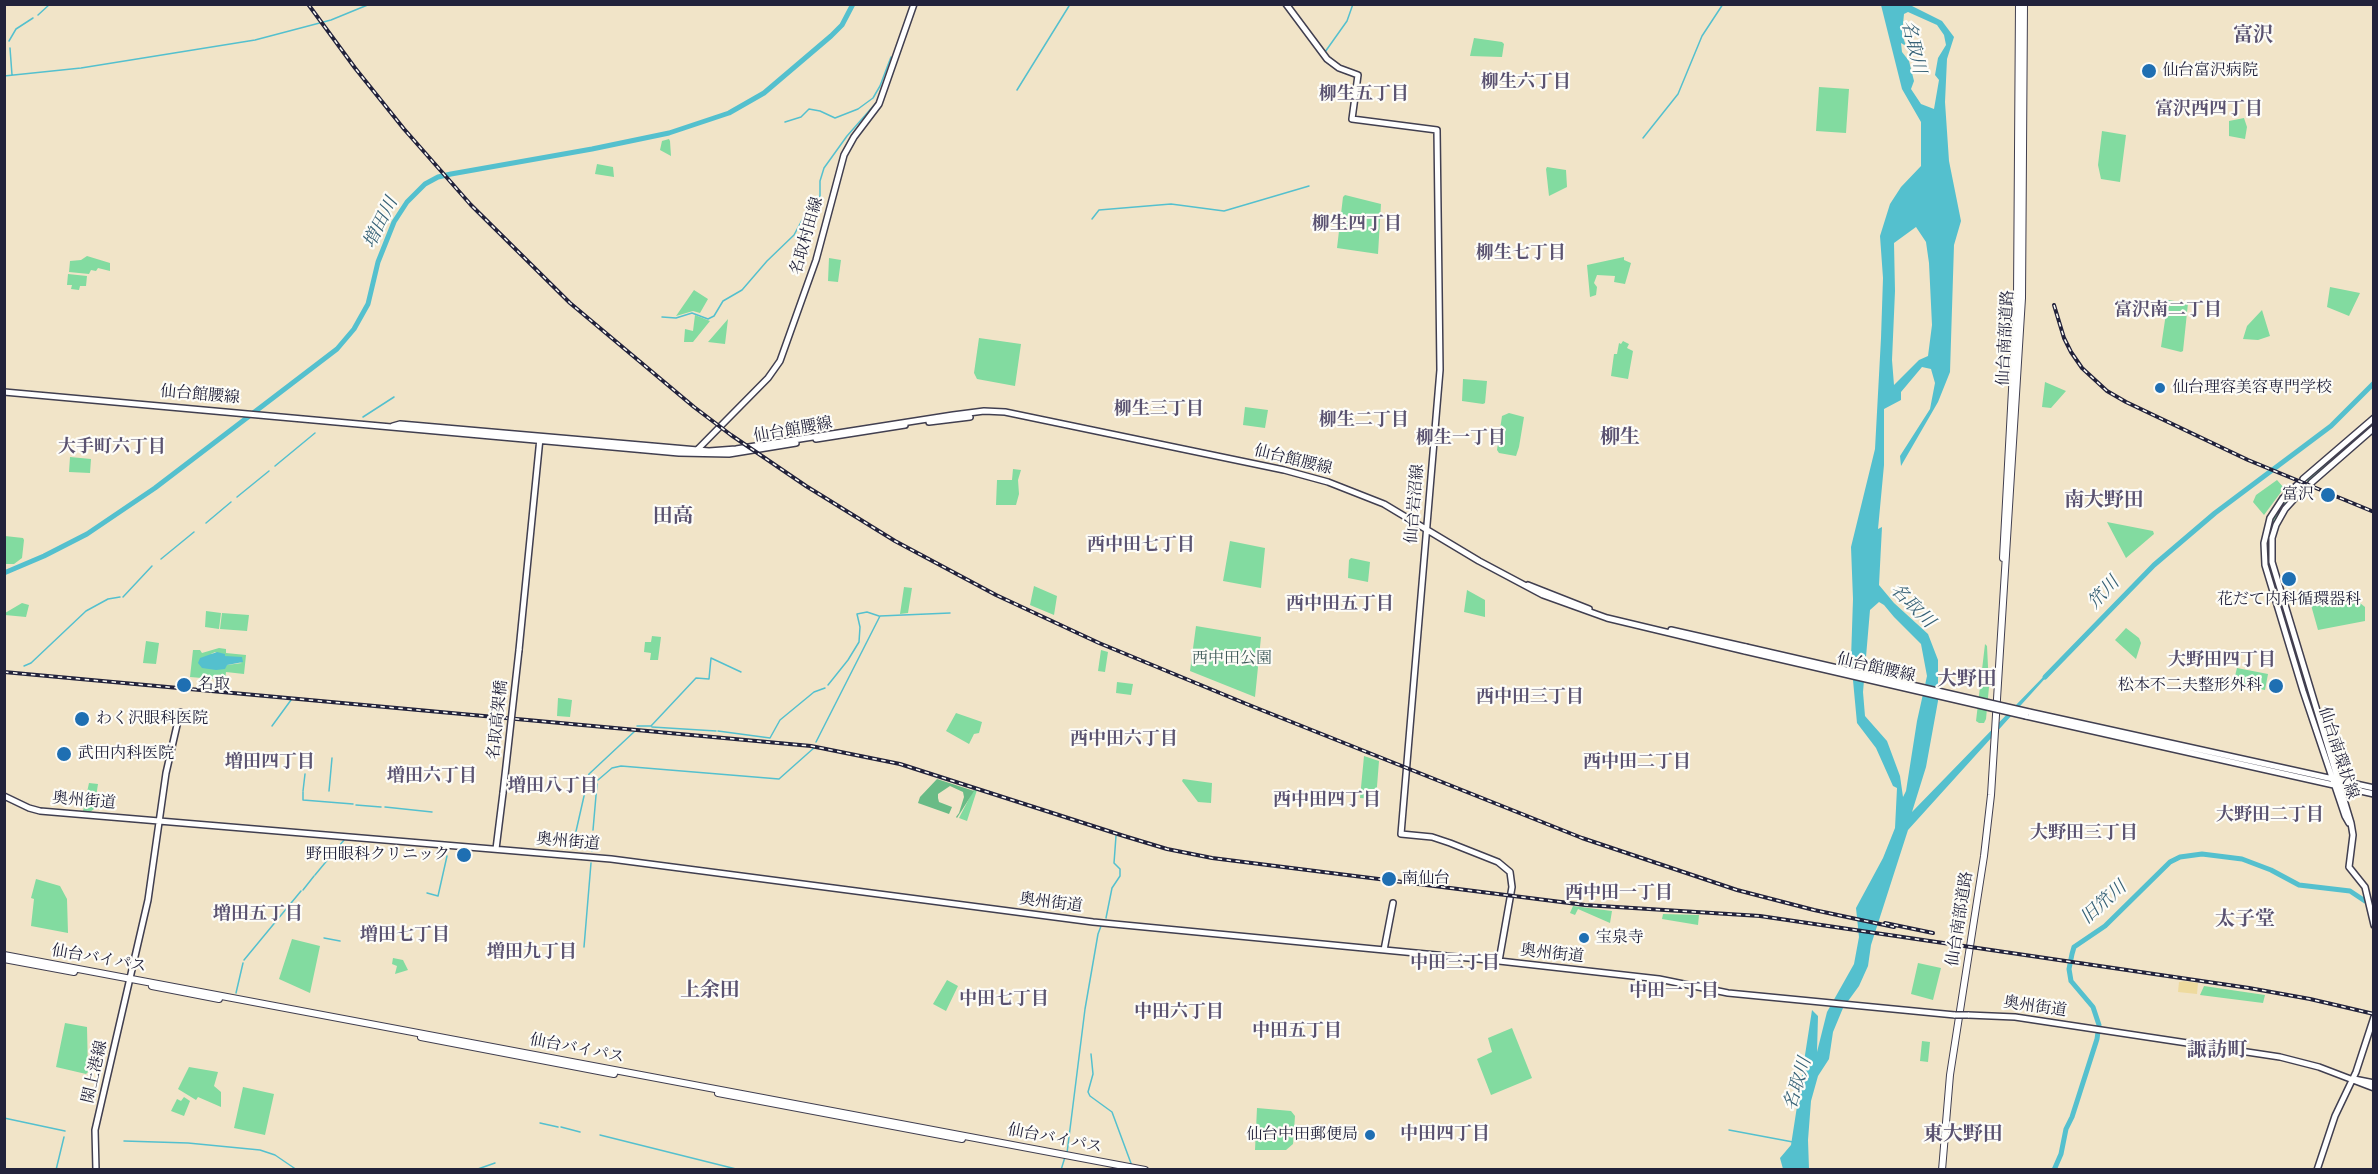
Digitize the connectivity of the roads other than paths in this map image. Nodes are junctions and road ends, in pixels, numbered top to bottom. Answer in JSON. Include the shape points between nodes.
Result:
{"nodes":[{"id":1,"x":914,"y":4,"type":"edge"},
{"id":2,"x":1286,"y":4,"type":"edge"},
{"id":3,"x":2019,"y":4,"type":"edge"},
{"id":4,"x":2024,"y":4,"type":"edge"},
{"id":5,"x":4,"y":392,"type":"edge"},
{"id":6,"x":2373,"y":418,"type":"edge"},
{"id":7,"x":1041,"y":420,"type":"junction"},
{"id":8,"x":2373,"y":428,"type":"edge"},
{"id":9,"x":540,"y":439,"type":"junction"},
{"id":10,"x":708,"y":440,"type":"junction"},
{"id":11,"x":708,"y":451,"type":"junction"},
{"id":12,"x":694,"y":452,"type":"junction"},
{"id":13,"x":2303,"y":479,"type":"dead end"},
{"id":14,"x":2311,"y":483,"type":"dead end"},
{"id":15,"x":2296,"y":485,"type":"dead end"},
{"id":16,"x":2304,"y":488,"type":"dead end"},
{"id":17,"x":1427,"y":528,"type":"junction"},
{"id":18,"x":1999,"y":672,"type":"junction"},
{"id":19,"x":180,"y":712,"type":"dead end"},
{"id":20,"x":2336,"y":783,"type":"junction"},
{"id":21,"x":2373,"y":788,"type":"edge"},
{"id":22,"x":2373,"y":794,"type":"edge"},
{"id":23,"x":4,"y":796,"type":"edge"},
{"id":24,"x":160,"y":821,"type":"junction"},
{"id":25,"x":496,"y":849,"type":"junction"},
{"id":26,"x":1392,"y":903,"type":"dead end"},
{"id":27,"x":2373,"y":925,"type":"edge"},
{"id":28,"x":1386,"y":949,"type":"junction"},
{"id":29,"x":4,"y":955,"type":"edge"},
{"id":30,"x":4,"y":959,"type":"edge"},
{"id":31,"x":1499,"y":961,"type":"junction"},
{"id":32,"x":131,"y":979,"type":"junction"},
{"id":33,"x":2373,"y":1010,"type":"edge"},
{"id":34,"x":2373,"y":1017,"type":"edge"},
{"id":35,"x":2352,"y":1079,"type":"junction"},
{"id":36,"x":2373,"y":1083,"type":"edge"},
{"id":37,"x":2373,"y":1088,"type":"edge"},
{"id":38,"x":1130,"y":1168,"type":"edge"},
{"id":39,"x":96,"y":1170,"type":"edge"},
{"id":40,"x":1145,"y":1170,"type":"edge"},
{"id":41,"x":1942,"y":1170,"type":"edge"},
{"id":42,"x":2317,"y":1170,"type":"edge"}],
"edges":[{"from":1,"to":10,"type":"main road","name":"名取村田線","via":[[881,98],[844,154],[816,260],[780,361]]},
{"from":2,"to":17,"type":"main road","name":"仙台岩沼線","via":[[1328,59],[1358,75],[1352,119],[1437,130],[1440,353]]},
{"from":3,"to":18,"type":"highway","name":"仙台南部道路","via":[[2017,296]]},
{"from":4,"to":18,"type":"highway","name":"仙台南部道路","via":[[2022,298]]},
{"from":5,"to":9,"type":"main road","name":"仙台館腰線"},
{"from":6,"to":13,"type":"main road"},
{"from":7,"to":11,"type":"main road","name":"仙台館腰線","via":[[1005,412],[983,412]]},
{"from":7,"to":12,"type":"main road","name":"仙台館腰線","via":[[980,415],[729,454]]},
{"from":7,"to":17,"type":"main road","name":"仙台館腰線","via":[[1318,479],[1384,504]]},
{"from":8,"to":14,"type":"main road"},
{"from":9,"to":12,"type":"main road","name":"仙台館腰線"},
{"from":9,"to":25,"type":"main road","name":"名取高架橋","bridge":true},
{"from":10,"to":11,"type":"main road"},
{"from":10,"to":12,"type":"main road","name":"名取村田線"},
{"from":11,"to":12,"type":"main road","name":"仙台館腰線"},
{"from":15,"to":20,"type":"main road","name":"仙台南環状線","via":[[2270,518],[2264,543],[2265,565]]},
{"from":16,"to":20,"type":"main road","name":"仙台南環状線","via":[[2276,525],[2272,562]]},
{"from":17,"to":20,"type":"main road","name":"仙台館腰線","bridge":true,"via":[[1518,582],[1616,617]]},
{"from":17,"to":31,"type":"main road","name":"仙台岩沼線","via":[[1401,834],[1450,843],[1498,862],[1510,872],[1512,887]]},
{"from":18,"to":41,"type":"highway","name":"仙台南部道路","via":[[1984,856],[1950,1075]]},
{"from":19,"to":24,"type":"main road","name":"閖上港線"},
{"from":20,"to":21,"type":"main road","name":"仙台館腰線"},
{"from":20,"to":22,"type":"main road","name":"仙台館腰線"},
{"from":20,"to":27,"type":"main road","name":"仙台南環状線","via":[[2344,816],[2352,830],[2349,867],[2367,893]]},
{"from":23,"to":24,"type":"main road","name":"奥州街道","via":[[39,811]]},
{"from":24,"to":25,"type":"main road","name":"奥州街道"},
{"from":24,"to":32,"type":"main road","name":"閖上港線"},
{"from":25,"to":28,"type":"main road","name":"奥州街道","via":[[670,866],[1085,922]]},
{"from":26,"to":28,"type":"main road"},
{"from":28,"to":31,"type":"main road","name":"奥州街道"},
{"from":29,"to":32,"type":"highway","name":"仙台バイパス"},
{"from":30,"to":32,"type":"highway","name":"仙台バイパス"},
{"from":31,"to":35,"type":"main road","name":"奥州街道","bridge":true,"via":[[1659,979],[1728,993],[1955,1015],[2015,1017],[2278,1057]]},
{"from":32,"to":38,"type":"highway","name":"仙台バイパス"},
{"from":32,"to":39,"type":"main road","name":"閖上港線","via":[[95,1130]]},
{"from":33,"to":35,"type":"main road"},
{"from":34,"to":35,"type":"main road"},
{"from":35,"to":36,"type":"main road"},
{"from":35,"to":37,"type":"main road"},
{"from":35,"to":42,"type":"main road"},
{"from":38,"to":40,"type":"highway","name":"仙台バイパス"}]}
